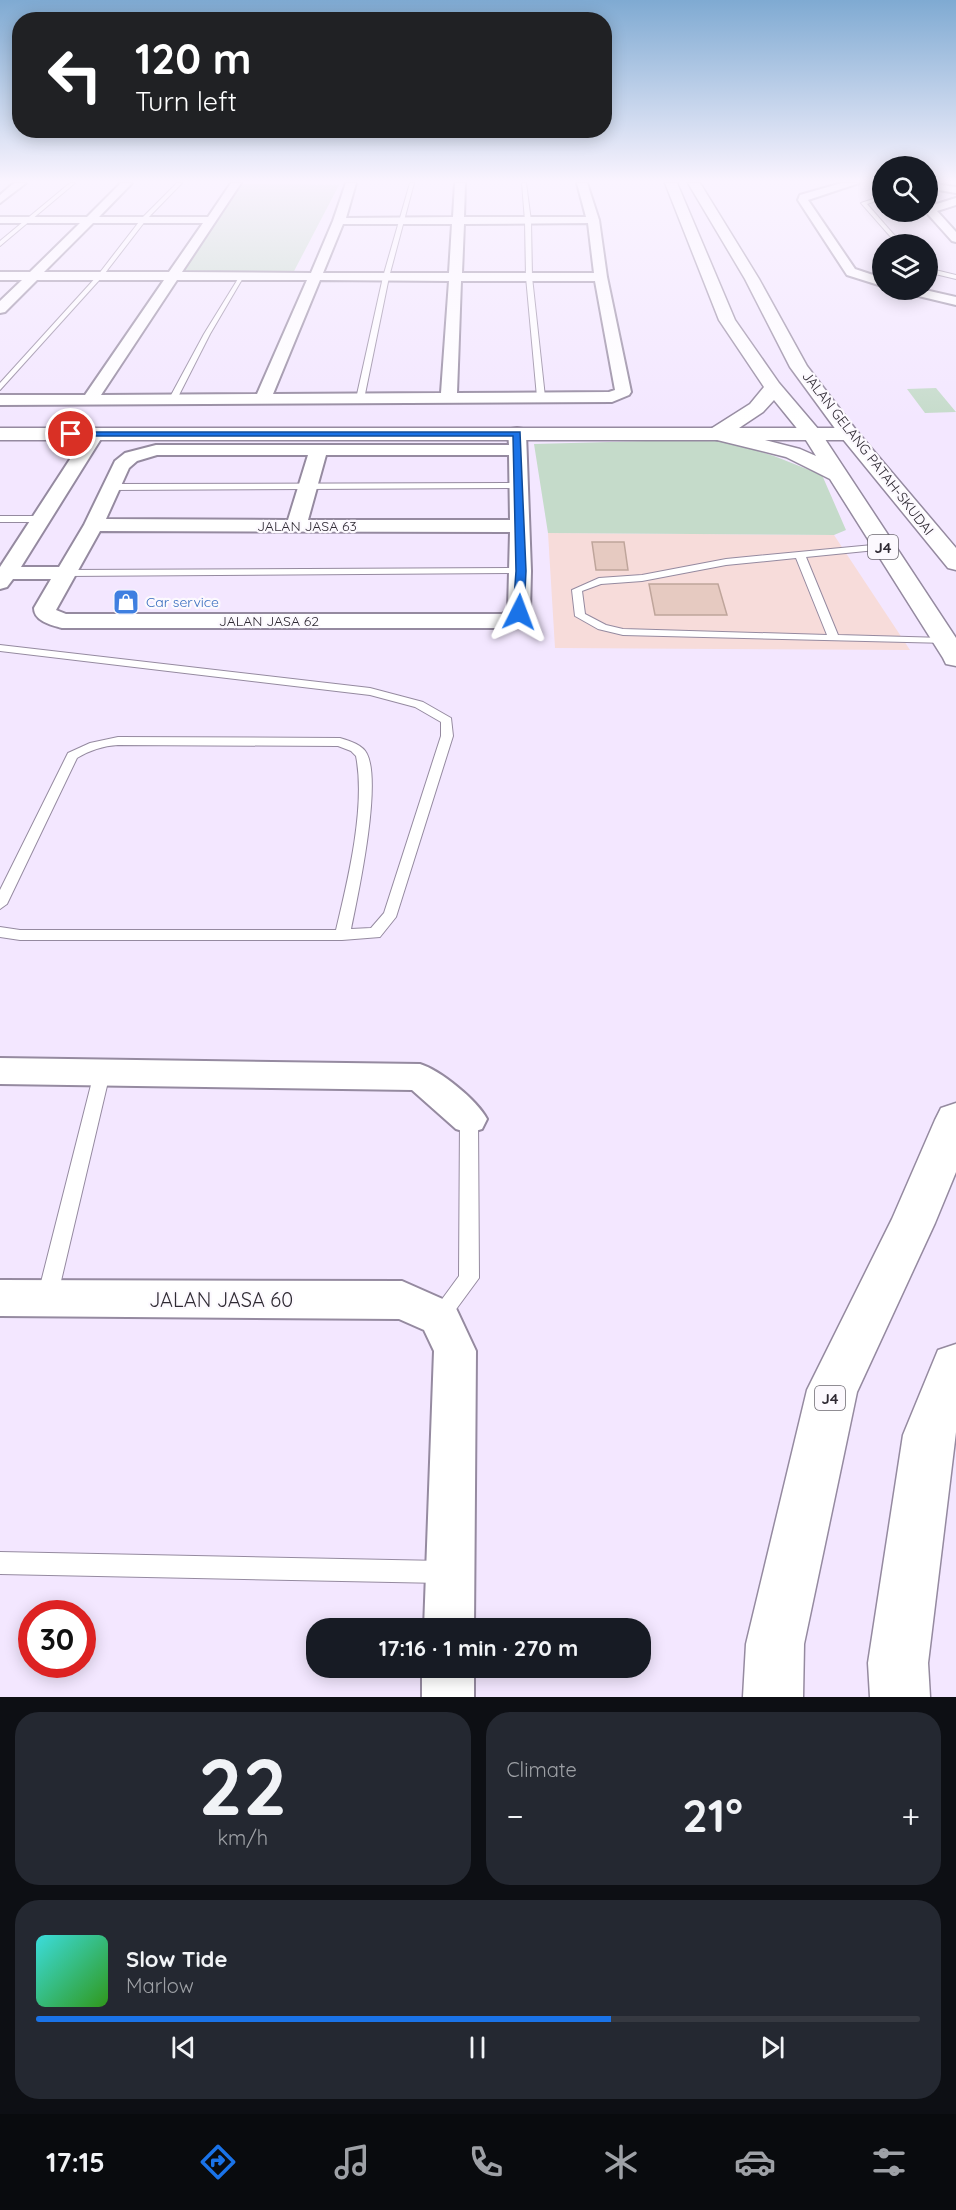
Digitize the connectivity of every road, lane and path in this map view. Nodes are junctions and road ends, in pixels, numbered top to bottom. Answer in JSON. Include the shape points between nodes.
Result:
{"nodes":[{"id":1,"x":48,"y":262,"type":"edge"},
{"id":2,"x":111,"y":262,"type":"edge"},
{"id":3,"x":182,"y":262,"type":"edge"},
{"id":4,"x":322,"y":262,"type":"edge"},
{"id":5,"x":390,"y":262,"type":"edge"},
{"id":6,"x":456,"y":262,"type":"edge"},
{"id":7,"x":529,"y":262,"type":"edge"},
{"id":8,"x":599,"y":262,"type":"edge"},
{"id":9,"x":704,"y":262,"type":"edge"},
{"id":10,"x":742,"y":262,"type":"edge"},
{"id":11,"x":844,"y":262,"type":"edge"},
{"id":12,"x":938,"y":273,"type":"edge"},
{"id":13,"x":0,"y":276,"type":"edge"},
{"id":14,"x":35,"y":276,"type":"junction"},
{"id":15,"x":100,"y":276,"type":"junction"},
{"id":16,"x":173,"y":276,"type":"junction"},
{"id":17,"x":241,"y":276,"type":"junction"},
{"id":18,"x":316,"y":277,"type":"junction"},
{"id":19,"x":386,"y":277,"type":"junction"},
{"id":20,"x":455,"y":277,"type":"junction"},
{"id":21,"x":529,"y":277,"type":"junction"},
{"id":22,"x":601,"y":277,"type":"junction"},
{"id":23,"x":956,"y":277,"type":"edge"},
{"id":24,"x":752,"y":279,"type":"junction"},
{"id":25,"x":872,"y":279,"type":"edge"},
{"id":26,"x":711,"y":280,"type":"junction"},
{"id":27,"x":938,"y":297,"type":"edge"},
{"id":28,"x":956,"y":301,"type":"edge"},
{"id":29,"x":0,"y":309,"type":"edge"},
{"id":30,"x":773,"y":387,"type":"junction"},
{"id":31,"x":0,"y":388,"type":"edge"},
{"id":32,"x":541,"y":397,"type":"junction"},
{"id":33,"x":263,"y":398,"type":"junction"},
{"id":34,"x":90,"y":399,"type":"junction"},
{"id":35,"x":173,"y":399,"type":"junction"},
{"id":36,"x":360,"y":399,"type":"junction"},
{"id":37,"x":449,"y":399,"type":"junction"},
{"id":38,"x":0,"y":400,"type":"edge"},
{"id":39,"x":0,"y":434,"type":"edge"},
{"id":40,"x":95,"y":434,"type":"junction"},
{"id":41,"x":716,"y":434,"type":"junction"},
{"id":42,"x":812,"y":434,"type":"junction"},
{"id":43,"x":849,"y":434,"type":"junction"},
{"id":44,"x":517,"y":442,"type":"junction"},
{"id":45,"x":319,"y":449,"type":"junction"},
{"id":46,"x":839,"y":475,"type":"junction"},
{"id":47,"x":520,"y":486,"type":"junction"},
{"id":48,"x":111,"y":487,"type":"junction"},
{"id":49,"x":309,"y":487,"type":"junction"},
{"id":50,"x":0,"y":519,"type":"edge"},
{"id":51,"x":41,"y":519,"type":"junction"},
{"id":52,"x":94,"y":525,"type":"junction"},
{"id":53,"x":296,"y":526,"type":"junction"},
{"id":54,"x":520,"y":526,"type":"junction"},
{"id":55,"x":883,"y":547,"type":"junction"},
{"id":56,"x":800,"y":555,"type":"junction"},
{"id":57,"x":956,"y":563,"type":"edge"},
{"id":58,"x":521,"y":571,"type":"junction"},
{"id":59,"x":66,"y":573,"type":"junction"},
{"id":60,"x":3,"y":578,"type":"edge"},
{"id":61,"x":834,"y":638,"type":"junction"},
{"id":62,"x":0,"y":648,"type":"edge"},
{"id":63,"x":950,"y":649,"type":"edge"},
{"id":64,"x":0,"y":904,"type":"edge"},
{"id":65,"x":0,"y":932,"type":"edge"},
{"id":66,"x":342,"y":935,"type":"junction"},
{"id":67,"x":0,"y":1071,"type":"edge"},
{"id":68,"x":102,"y":1073,"type":"junction"},
{"id":69,"x":469,"y":1119,"type":"joint"},
{"id":70,"x":956,"y":1120,"type":"edge"},
{"id":71,"x":47,"y":1298,"type":"junction"},
{"id":72,"x":2,"y":1303,"type":"edge"},
{"id":73,"x":439,"y":1317,"type":"junction"},
{"id":74,"x":956,"y":1367,"type":"edge"},
{"id":75,"x":0,"y":1563,"type":"edge"},
{"id":76,"x":450,"y":1572,"type":"junction"},
{"id":77,"x":449,"y":1618,"type":"edge"},
{"id":78,"x":448,"y":1678,"type":"edge"},
{"id":79,"x":448,"y":1697,"type":"edge"},
{"id":80,"x":773,"y":1697,"type":"edge"},
{"id":81,"x":900,"y":1697,"type":"edge"}],
"edges":[{"from":1,"to":14,"type":"street"},
{"from":2,"to":15,"type":"lane"},
{"from":3,"to":16,"type":"street"},
{"from":4,"to":18,"type":"street"},
{"from":5,"to":19,"type":"lane"},
{"from":6,"to":20,"type":"street"},
{"from":7,"to":21,"type":"lane"},
{"from":8,"to":22,"type":"street"},
{"from":9,"to":26,"type":"main road","name":"JALAN GELANG PATAH-SKUDAI","number":"J4"},
{"from":10,"to":24,"type":"main road","name":"JALAN GELANG PATAH-SKUDAI"},
{"from":11,"to":25,"type":"street","via":[[851,272]]},
{"from":12,"to":23,"type":"lane"},
{"from":13,"to":14,"type":"street"},
{"from":14,"to":15,"type":"street"},
{"from":14,"to":29,"type":"street"},
{"from":15,"to":16,"type":"street"},
{"from":15,"to":31,"type":"lane"},
{"from":16,"to":17,"type":"street"},
{"from":16,"to":34,"type":"street"},
{"from":17,"to":18,"type":"street"},
{"from":17,"to":35,"type":"lane"},
{"from":18,"to":19,"type":"street"},
{"from":18,"to":33,"type":"street"},
{"from":19,"to":20,"type":"street"},
{"from":19,"to":36,"type":"lane"},
{"from":20,"to":21,"type":"street"},
{"from":20,"to":37,"type":"street"},
{"from":21,"to":22,"type":"street"},
{"from":21,"to":32,"type":"lane"},
{"from":22,"to":32,"type":"street","via":[[624,392],[612,397]]},
{"from":24,"to":26,"type":"main road","via":[[742,302],[726,297]]},
{"from":24,"to":43,"type":"main road","name":"JALAN GELANG PATAH-SKUDAI","via":[[799,367]]},
{"from":26,"to":30,"type":"main road","name":"JALAN GELANG PATAH-SKUDAI","number":"J4","via":[[727,320]]},
{"from":27,"to":28,"type":"street"},
{"from":30,"to":41,"type":"main road","via":[[758,405]]},
{"from":30,"to":42,"type":"main road","name":"JALAN GELANG PATAH-SKUDAI","number":"J4"},
{"from":32,"to":37,"type":"street"},
{"from":33,"to":35,"type":"street"},
{"from":33,"to":36,"type":"street"},
{"from":34,"to":35,"type":"street"},
{"from":34,"to":38,"type":"street"},
{"from":36,"to":37,"type":"street"},
{"from":39,"to":40,"type":"main road"},
{"from":40,"to":44,"type":"main road"},
{"from":40,"to":51,"type":"street"},
{"from":41,"to":42,"type":"main road"},
{"from":41,"to":44,"type":"main road"},
{"from":41,"to":46,"type":"main road","via":[[800,455]]},
{"from":42,"to":43,"type":"main road"},
{"from":42,"to":46,"type":"main road","name":"JALAN GELANG PATAH-SKUDAI","number":"J4"},
{"from":43,"to":57,"type":"main road","name":"JALAN GELANG PATAH-SKUDAI"},
{"from":44,"to":45,"type":"street","name":"JALAN JASA 62"},
{"from":44,"to":47,"type":"street","name":"JALAN JASA 62"},
{"from":45,"to":48,"type":"street","name":"JALAN JASA 62","via":[[156,450],[131,457],[121,465]]},
{"from":45,"to":49,"type":"street"},
{"from":46,"to":55,"type":"main road","name":"JALAN GELANG PATAH-SKUDAI","number":"J4"},
{"from":47,"to":49,"type":"lane"},
{"from":47,"to":54,"type":"street","name":"JALAN JASA 62"},
{"from":48,"to":49,"type":"lane"},
{"from":48,"to":52,"type":"street","name":"JALAN JASA 62"},
{"from":49,"to":53,"type":"street"},
{"from":50,"to":51,"type":"lane"},
{"from":51,"to":60,"type":"street"},
{"from":52,"to":53,"type":"street","name":"JALAN JASA 63"},
{"from":52,"to":59,"type":"street","name":"JALAN JASA 62"},
{"from":53,"to":54,"type":"street","name":"JALAN JASA 63"},
{"from":54,"to":58,"type":"street","name":"JALAN JASA 62"},
{"from":55,"to":56,"type":"lane"},
{"from":55,"to":63,"type":"main road","name":"JALAN GELANG PATAH-SKUDAI","number":"J4"},
{"from":56,"to":61,"type":"lane"},
{"from":56,"to":61,"type":"lane","via":[[599,581],[577,590],[580,616],[623,632]]},
{"from":58,"to":59,"type":"lane"},
{"from":58,"to":59,"type":"street","name":"JALAN JASA 62","via":[[519,612],[504,621],[62,621],[51,618],[45,608]]},
{"from":59,"to":60,"type":"street"},
{"from":61,"to":63,"type":"lane"},
{"from":62,"to":66,"type":"lane","via":[[371,692],[433,711],[447,721],[447,736],[392,914],[375,933]]},
{"from":64,"to":66,"type":"lane","via":[[72,756],[87,747],[118,741],[340,742],[358,749],[364,758],[365,800]]},
{"from":65,"to":66,"type":"lane"},
{"from":67,"to":68,"type":"street"},
{"from":68,"to":69,"type":"street","via":[[420,1077]]},
{"from":68,"to":71,"type":"lane"},
{"from":69,"to":73,"type":"lane","via":[[470,1278]]},
{"from":70,"to":80,"type":"main road","number":"J4","via":[[913,1223],[832,1390],[775,1644]]},
{"from":71,"to":72,"type":"street","name":"JALAN JASA 60"},
{"from":71,"to":73,"type":"street","name":"JALAN JASA 60","via":[[402,1300]]},
{"from":73,"to":76,"type":"street","via":[[455,1351]]},
{"from":74,"to":81,"type":"main road","via":[[928,1435],[898,1663]]},
{"from":75,"to":76,"type":"lane"},
{"from":76,"to":77,"type":"street"},
{"from":78,"to":79,"type":"street"}]}
